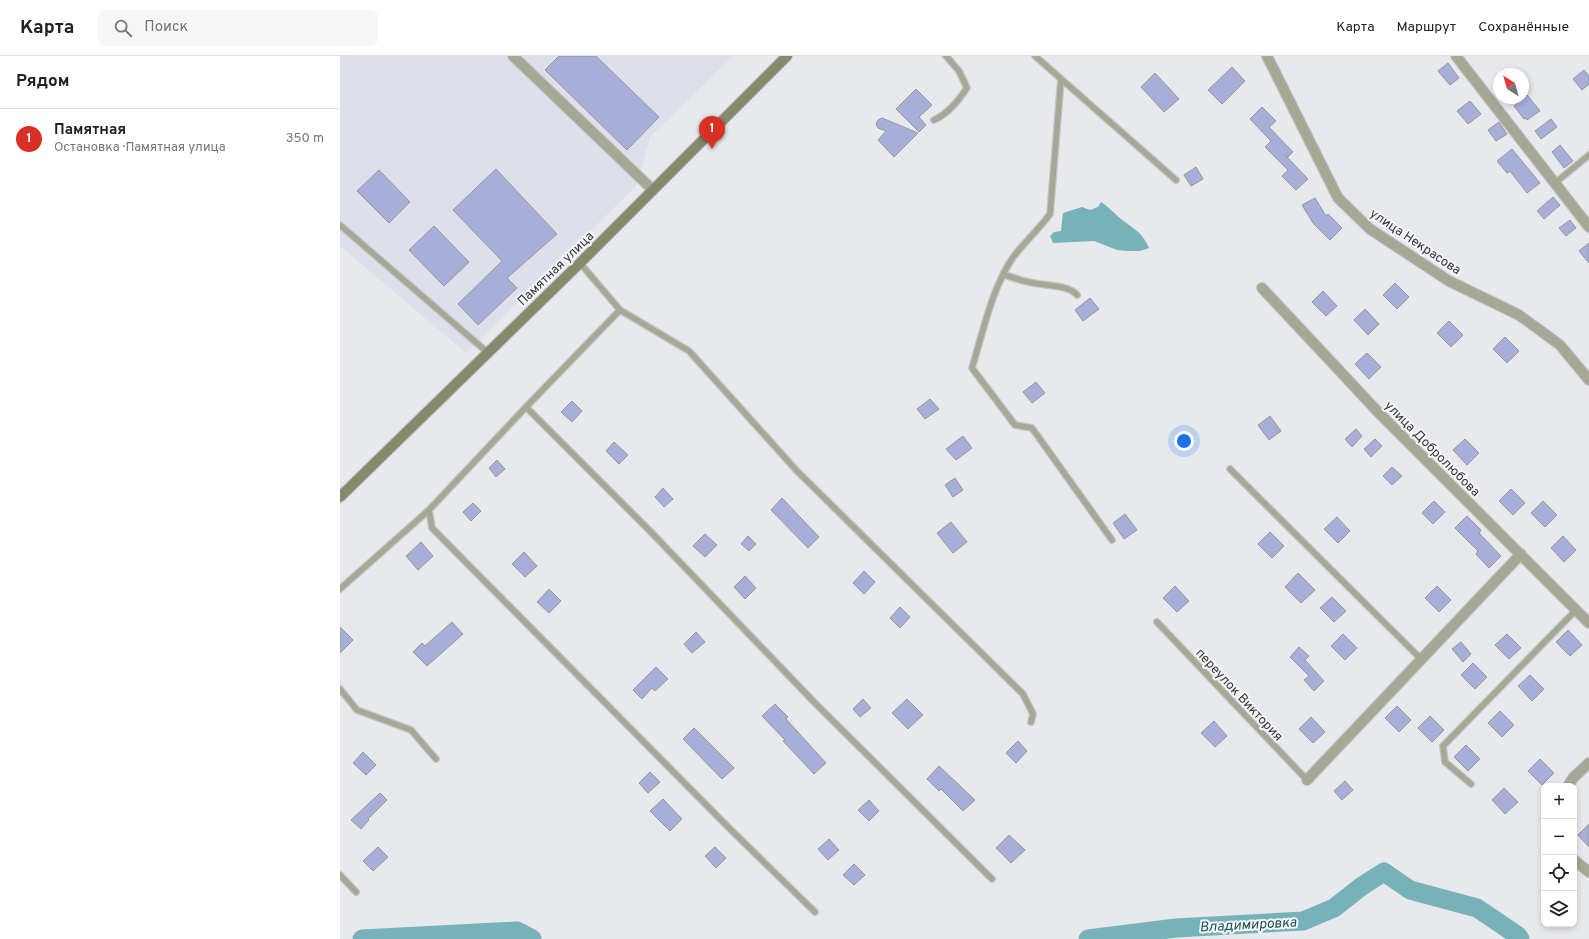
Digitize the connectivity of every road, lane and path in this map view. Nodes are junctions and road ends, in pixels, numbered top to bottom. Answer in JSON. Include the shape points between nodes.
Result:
{"nodes":[{"id":1,"x":513,"y":56,"type":"edge"},
{"id":2,"x":787,"y":56,"type":"edge"},
{"id":3,"x":946,"y":56,"type":"edge"},
{"id":4,"x":1035,"y":56,"type":"edge"},
{"id":5,"x":1266,"y":56,"type":"edge"},
{"id":6,"x":1456,"y":56,"type":"edge"},
{"id":7,"x":1061,"y":79,"type":"junction"},
{"id":8,"x":934,"y":120,"type":"dead end"},
{"id":9,"x":1589,"y":155,"type":"edge"},
{"id":10,"x":1176,"y":180,"type":"dead end"},
{"id":11,"x":1555,"y":183,"type":"junction"},
{"id":12,"x":653,"y":190,"type":"junction"},
{"id":13,"x":340,"y":225,"type":"edge"},
{"id":14,"x":1589,"y":227,"type":"edge"},
{"id":15,"x":580,"y":263,"type":"junction"},
{"id":16,"x":1004,"y":275,"type":"junction"},
{"id":17,"x":1262,"y":288,"type":"dead end"},
{"id":18,"x":1077,"y":295,"type":"dead end"},
{"id":19,"x":620,"y":310,"type":"junction"},
{"id":20,"x":487,"y":352,"type":"junction"},
{"id":21,"x":1589,"y":380,"type":"edge"},
{"id":22,"x":526,"y":407,"type":"junction"},
{"id":23,"x":1230,"y":469,"type":"dead end"},
{"id":24,"x":340,"y":497,"type":"edge"},
{"id":25,"x":429,"y":510,"type":"junction"},
{"id":26,"x":1112,"y":540,"type":"dead end"},
{"id":27,"x":1522,"y":554,"type":"junction"},
{"id":28,"x":340,"y":589,"type":"edge"},
{"id":29,"x":1576,"y":610,"type":"junction"},
{"id":30,"x":1157,"y":622,"type":"dead end"},
{"id":31,"x":1589,"y":623,"type":"edge"},
{"id":32,"x":1421,"y":659,"type":"junction"},
{"id":33,"x":340,"y":689,"type":"edge"},
{"id":34,"x":1031,"y":722,"type":"dead end"},
{"id":35,"x":436,"y":759,"type":"dead end"},
{"id":36,"x":1589,"y":763,"type":"edge"},
{"id":37,"x":1307,"y":780,"type":"joint"},
{"id":38,"x":1570,"y":783,"type":"edge"},
{"id":39,"x":1471,"y":784,"type":"dead end"},
{"id":40,"x":1577,"y":862,"type":"edge"},
{"id":41,"x":1589,"y":872,"type":"edge"},
{"id":42,"x":340,"y":875,"type":"edge"},
{"id":43,"x":992,"y":880,"type":"dead end"},
{"id":44,"x":356,"y":892,"type":"dead end"},
{"id":45,"x":815,"y":912,"type":"dead end"}],
"edges":[{"from":1,"to":12,"type":"street"},
{"from":2,"to":12,"type":"street","name":"Памятная улица"},
{"from":3,"to":8,"type":"lane","via":[[959,71],[967,88],[957,102]]},
{"from":4,"to":7,"type":"lane"},
{"from":5,"to":21,"type":"street","name":"улица Некрасова","via":[[1338,198],[1370,228],[1449,281],[1525,319],[1560,345]]},
{"from":6,"to":11,"type":"street"},
{"from":7,"to":10,"type":"lane"},
{"from":7,"to":16,"type":"lane","via":[[1050,214],[1014,257]]},
{"from":9,"to":11,"type":"lane"},
{"from":11,"to":14,"type":"street"},
{"from":12,"to":15,"type":"street","name":"Памятная улица"},
{"from":13,"to":20,"type":"lane"},
{"from":15,"to":19,"type":"lane"},
{"from":15,"to":20,"type":"street","name":"Памятная улица"},
{"from":16,"to":18,"type":"lane","via":[[1030,283],[1073,290]]},
{"from":16,"to":26,"type":"lane","via":[[993,296],[972,368],[1015,424],[1032,428]]},
{"from":17,"to":27,"type":"street","name":"улица Добролюбова","via":[[1379,413]]},
{"from":19,"to":22,"type":"lane"},
{"from":19,"to":34,"type":"lane","via":[[689,351],[797,471],[1023,694],[1033,714]]},
{"from":20,"to":24,"type":"street","name":"Памятная улица"},
{"from":22,"to":25,"type":"lane"},
{"from":22,"to":43,"type":"lane"},
{"from":23,"to":32,"type":"lane"},
{"from":25,"to":28,"type":"lane"},
{"from":25,"to":45,"type":"lane","via":[[432,528]]},
{"from":27,"to":29,"type":"street","name":"улица Добролюбова"},
{"from":27,"to":32,"type":"street"},
{"from":29,"to":31,"type":"street","name":"улица Добролюбова"},
{"from":29,"to":39,"type":"lane","via":[[1443,746],[1445,762]]},
{"from":30,"to":37,"type":"lane","name":"переулок Виктория"},
{"from":32,"to":37,"type":"street"},
{"from":33,"to":35,"type":"lane","via":[[357,710],[411,730]]},
{"from":36,"to":38,"type":"street"},
{"from":40,"to":41,"type":"street"},
{"from":42,"to":44,"type":"lane"}]}
